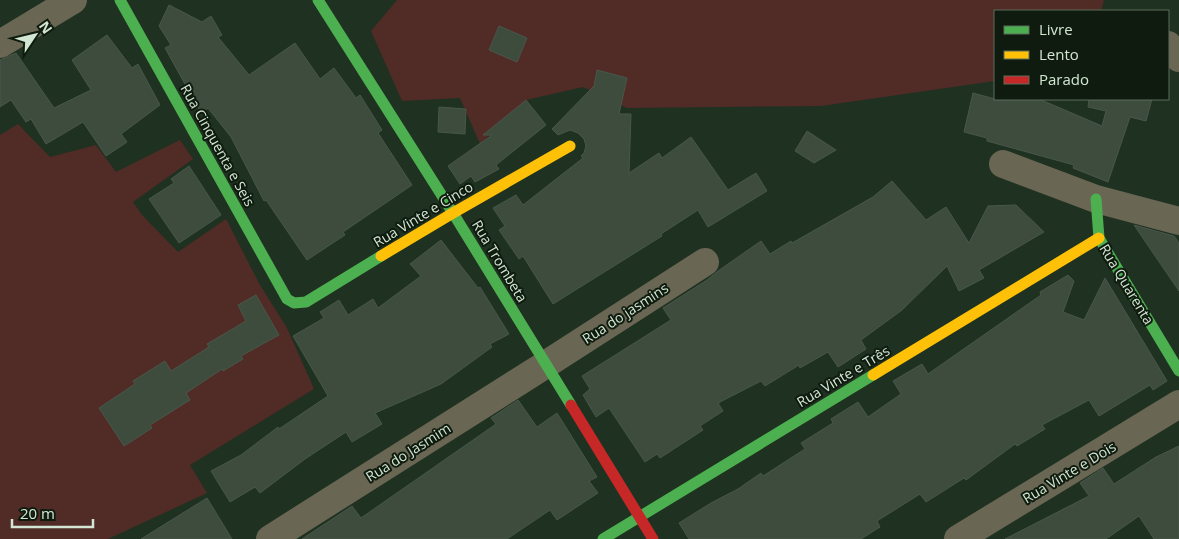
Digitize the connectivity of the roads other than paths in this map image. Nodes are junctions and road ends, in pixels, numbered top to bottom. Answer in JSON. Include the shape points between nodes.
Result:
{"nodes":[{"id":1,"x":73,"y":0,"type":"edge"},
{"id":2,"x":120,"y":0,"type":"edge"},
{"id":3,"x":318,"y":0,"type":"edge"},
{"id":4,"x":0,"y":44,"type":"edge"},
{"id":5,"x":1169,"y":46,"type":"edge"},
{"id":6,"x":1179,"y":58,"type":"edge"},
{"id":7,"x":570,"y":146,"type":"dead end"},
{"id":8,"x":1002,"y":164,"type":"dead end"},
{"id":9,"x":1096,"y":199,"type":"junction"},
{"id":10,"x":454,"y":213,"type":"junction"},
{"id":11,"x":1179,"y":221,"type":"edge"},
{"id":12,"x":1099,"y":238,"type":"junction"},
{"id":13,"x":705,"y":262,"type":"dead end"},
{"id":14,"x":291,"y":303,"type":"joint"},
{"id":15,"x":545,"y":365,"type":"junction"},
{"id":16,"x":1179,"y":372,"type":"edge"},
{"id":17,"x":1179,"y":404,"type":"edge"},
{"id":18,"x":639,"y":517,"type":"junction"},
{"id":19,"x":270,"y":539,"type":"edge"},
{"id":20,"x":603,"y":539,"type":"edge"},
{"id":21,"x":652,"y":539,"type":"edge"},
{"id":22,"x":958,"y":539,"type":"edge"}],
"edges":[{"from":1,"to":4,"type":"street"},
{"from":2,"to":14,"type":"street","name":"Rua Cinquenta e Seis","via":[[284,296]]},
{"from":3,"to":10,"type":"street","name":"Rua Trombeta"},
{"from":5,"to":6,"type":"street"},
{"from":7,"to":10,"type":"street","name":"Rua Vinte e Cinco"},
{"from":8,"to":9,"type":"street"},
{"from":9,"to":11,"type":"street"},
{"from":9,"to":12,"type":"street","name":"Rua Quarenta"},
{"from":10,"to":14,"type":"street","name":"Rua Vinte e Cinco","via":[[306,302]]},
{"from":10,"to":15,"type":"street","name":"Rua Trombeta"},
{"from":12,"to":16,"type":"street","name":"Rua Quarenta"},
{"from":12,"to":18,"type":"street","name":"Rua Vinte e Três"},
{"from":13,"to":15,"type":"street","name":"Rua do jasmins"},
{"from":15,"to":18,"type":"street","name":"Rua Trombeta"},
{"from":15,"to":19,"type":"street","name":"Rua do Jasmim"},
{"from":17,"to":22,"type":"street","name":"Rua Vinte e Dois"},
{"from":18,"to":20,"type":"street","name":"Rua Vinte e Três"},
{"from":18,"to":21,"type":"street","name":"Rua Trombeta"}]}
